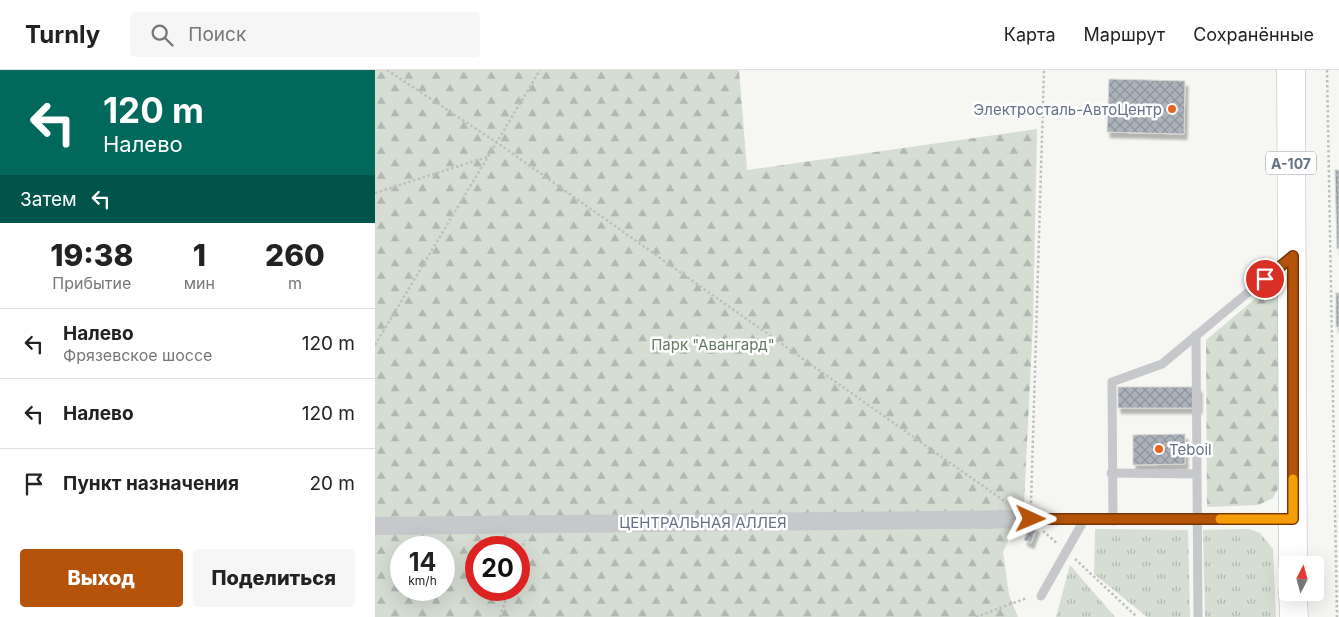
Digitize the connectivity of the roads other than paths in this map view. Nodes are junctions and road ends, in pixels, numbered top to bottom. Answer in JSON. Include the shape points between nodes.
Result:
{"nodes":[{"id":1,"x":1291,"y":70,"type":"edge"},
{"id":2,"x":1293,"y":256,"type":"junction"},
{"id":3,"x":1196,"y":335,"type":"junction"},
{"id":4,"x":1111,"y":473,"type":"junction"},
{"id":5,"x":1196,"y":474,"type":"junction"},
{"id":6,"x":1031,"y":513,"type":"joint"},
{"id":7,"x":1197,"y":519,"type":"junction"},
{"id":8,"x":1293,"y":519,"type":"junction"},
{"id":9,"x":1083,"y":520,"type":"junction"},
{"id":10,"x":1113,"y":521,"type":"junction"},
{"id":11,"x":375,"y":526,"type":"edge"},
{"id":12,"x":1293,"y":556,"type":"edge"},
{"id":13,"x":1041,"y":596,"type":"dead end"},
{"id":14,"x":1293,"y":601,"type":"edge"},
{"id":15,"x":1198,"y":617,"type":"edge"},
{"id":16,"x":1294,"y":617,"type":"edge"}],
"edges":[{"from":1,"to":2,"type":"highway","number":"А-107"},
{"from":2,"to":3,"type":"lane"},
{"from":2,"to":8,"type":"highway","number":"А-107"},
{"from":3,"to":4,"type":"lane","via":[[1162,364],[1112,382]]},
{"from":3,"to":5,"type":"lane"},
{"from":4,"to":5,"type":"lane"},
{"from":4,"to":10,"type":"lane"},
{"from":5,"to":7,"type":"lane"},
{"from":6,"to":9,"type":"lane"},
{"from":6,"to":11,"type":"street","name":"ЦЕНТРАЛЬНАЯ АЛЛЕЯ"},
{"from":7,"to":8,"type":"lane"},
{"from":7,"to":10,"type":"lane"},
{"from":7,"to":15,"type":"lane"},
{"from":8,"to":12,"type":"highway","number":"А-107"},
{"from":9,"to":10,"type":"lane"},
{"from":9,"to":13,"type":"lane"},
{"from":14,"to":16,"type":"highway"}]}
